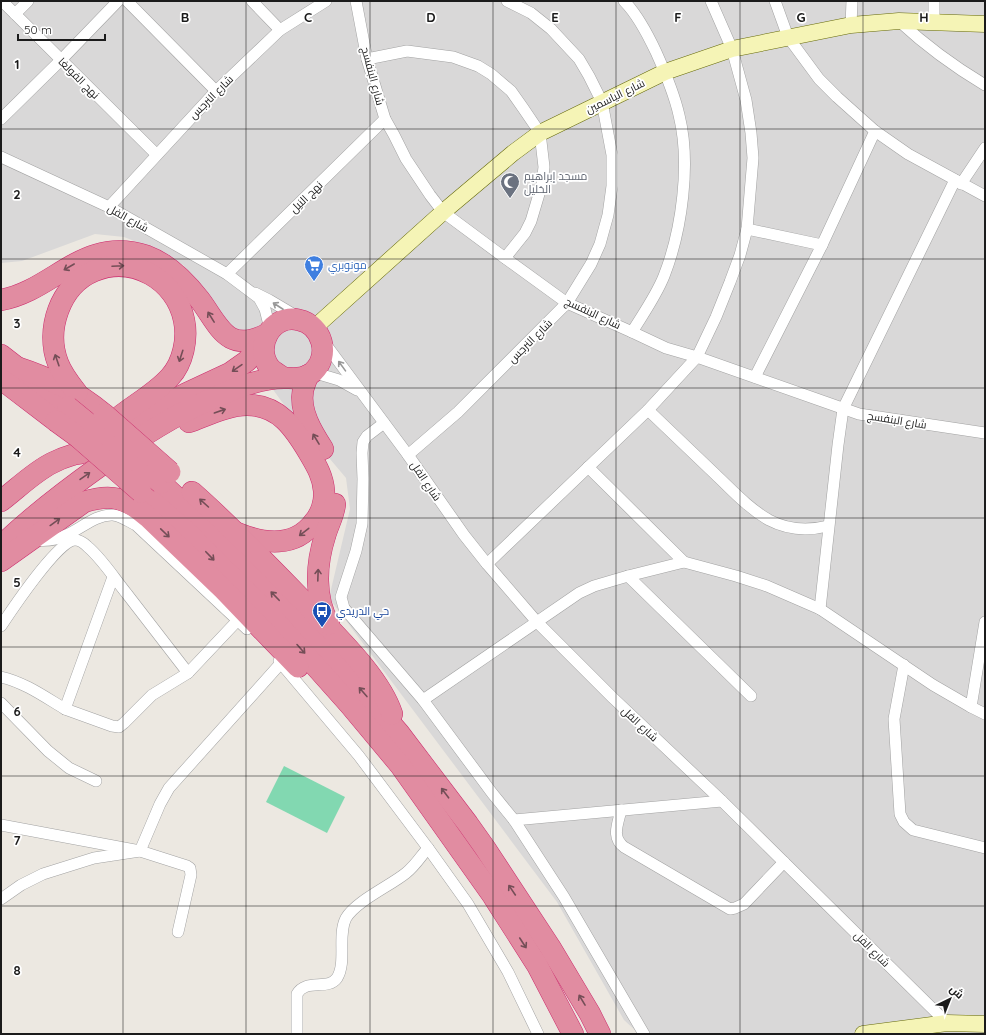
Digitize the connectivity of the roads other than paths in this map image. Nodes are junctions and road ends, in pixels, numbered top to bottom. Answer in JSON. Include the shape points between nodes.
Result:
{"nodes":[{"id":1,"x":2,"y":1,"type":"edge"},
{"id":2,"x":28,"y":1,"type":"edge"},
{"id":3,"x":118,"y":1,"type":"edge"},
{"id":4,"x":127,"y":1,"type":"edge"},
{"id":5,"x":252,"y":1,"type":"edge"},
{"id":6,"x":326,"y":1,"type":"edge"},
{"id":7,"x":356,"y":1,"type":"edge"},
{"id":8,"x":508,"y":1,"type":"edge"},
{"id":9,"x":624,"y":1,"type":"edge"},
{"id":10,"x":711,"y":1,"type":"edge"},
{"id":11,"x":775,"y":1,"type":"edge"},
{"id":12,"x":852,"y":1,"type":"edge"},
{"id":13,"x":934,"y":1,"type":"edge"},
{"id":14,"x":15,"y":14,"type":"junction"},
{"id":15,"x":899,"y":21,"type":"junction"},
{"id":16,"x":934,"y":22,"type":"junction"},
{"id":17,"x":985,"y":24,"type":"edge"},
{"id":18,"x":851,"y":25,"type":"junction"},
{"id":19,"x":280,"y":30,"type":"junction"},
{"id":20,"x":788,"y":37,"type":"junction"},
{"id":21,"x":732,"y":50,"type":"junction"},
{"id":22,"x":367,"y":59,"type":"junction"},
{"id":23,"x":61,"y":60,"type":"junction"},
{"id":24,"x":665,"y":72,"type":"junction"},
{"id":25,"x":985,"y":85,"type":"edge"},
{"id":26,"x":216,"y":91,"type":"junction"},
{"id":27,"x":602,"y":102,"type":"junction"},
{"id":28,"x":1,"y":118,"type":"edge"},
{"id":29,"x":385,"y":119,"type":"junction"},
{"id":30,"x":875,"y":131,"type":"junction"},
{"id":31,"x":540,"y":133,"type":"junction"},
{"id":32,"x":985,"y":148,"type":"edge"},
{"id":33,"x":156,"y":154,"type":"junction"},
{"id":34,"x":1,"y":157,"type":"edge"},
{"id":35,"x":958,"y":182,"type":"junction"},
{"id":36,"x":985,"y":196,"type":"edge"},
{"id":37,"x":108,"y":207,"type":"junction"},
{"id":38,"x":443,"y":212,"type":"junction"},
{"id":39,"x":747,"y":229,"type":"junction"},
{"id":40,"x":822,"y":245,"type":"junction"},
{"id":41,"x":505,"y":258,"type":"junction"},
{"id":42,"x":226,"y":274,"type":"junction"},
{"id":43,"x":250,"y":290,"type":"junction"},
{"id":44,"x":1,"y":300,"type":"edge"},
{"id":45,"x":567,"y":303,"type":"junction"},
{"id":46,"x":314,"y":329,"type":"junction"},
{"id":47,"x":632,"y":332,"type":"junction"},
{"id":48,"x":267,"y":334,"type":"junction"},
{"id":49,"x":697,"y":357,"type":"junction"},
{"id":50,"x":6,"y":367,"type":"edge"},
{"id":51,"x":310,"y":373,"type":"junction"},
{"id":52,"x":755,"y":377,"type":"junction"},
{"id":53,"x":284,"y":378,"type":"junction"},
{"id":54,"x":1,"y":388,"type":"edge"},
{"id":55,"x":364,"y":396,"type":"junction"},
{"id":56,"x":67,"y":407,"type":"junction"},
{"id":57,"x":843,"y":409,"type":"junction"},
{"id":58,"x":648,"y":410,"type":"junction"},
{"id":59,"x":384,"y":423,"type":"junction"},
{"id":60,"x":985,"y":433,"type":"edge"},
{"id":61,"x":143,"y":436,"type":"junction"},
{"id":62,"x":81,"y":453,"type":"junction"},
{"id":63,"x":408,"y":455,"type":"junction"},
{"id":64,"x":588,"y":467,"type":"junction"},
{"id":65,"x":166,"y":478,"type":"junction"},
{"id":66,"x":1,"y":500,"type":"edge"},
{"id":67,"x":1,"y":518,"type":"edge"},
{"id":68,"x":828,"y":526,"type":"junction"},
{"id":69,"x":237,"y":533,"type":"junction"},
{"id":70,"x":31,"y":539,"type":"junction"},
{"id":71,"x":1,"y":546,"type":"edge"},
{"id":72,"x":1,"y":561,"type":"edge"},
{"id":73,"x":684,"y":562,"type":"junction"},
{"id":74,"x":487,"y":564,"type":"junction"},
{"id":75,"x":628,"y":576,"type":"junction"},
{"id":76,"x":114,"y":577,"type":"junction"},
{"id":77,"x":820,"y":609,"type":"junction"},
{"id":78,"x":238,"y":620,"type":"junction"},
{"id":79,"x":538,"y":622,"type":"junction"},
{"id":80,"x":985,"y":622,"type":"edge"},
{"id":81,"x":1,"y":626,"type":"edge"},
{"id":82,"x":338,"y":638,"type":"junction"},
{"id":83,"x":281,"y":663,"type":"junction"},
{"id":84,"x":904,"y":666,"type":"junction"},
{"id":85,"x":188,"y":673,"type":"junction"},
{"id":86,"x":1,"y":677,"type":"edge"},
{"id":87,"x":751,"y":696,"type":"dead end"},
{"id":88,"x":423,"y":700,"type":"junction"},
{"id":89,"x":1,"y":703,"type":"edge"},
{"id":90,"x":971,"y":708,"type":"junction"},
{"id":91,"x":65,"y":709,"type":"junction"},
{"id":92,"x":985,"y":714,"type":"edge"},
{"id":93,"x":399,"y":733,"type":"junction"},
{"id":94,"x":96,"y":781,"type":"dead end"},
{"id":95,"x":722,"y":801,"type":"junction"},
{"id":96,"x":621,"y":810,"type":"junction"},
{"id":97,"x":514,"y":820,"type":"junction"},
{"id":98,"x":1,"y":826,"type":"edge"},
{"id":99,"x":428,"y":848,"type":"junction"},
{"id":100,"x":985,"y":848,"type":"edge"},
{"id":101,"x":140,"y":851,"type":"junction"},
{"id":102,"x":784,"y":862,"type":"junction"},
{"id":103,"x":481,"y":878,"type":"junction"},
{"id":104,"x":1,"y":899,"type":"edge"},
{"id":105,"x":178,"y":932,"type":"dead end"},
{"id":106,"x":948,"y":1023,"type":"junction"},
{"id":107,"x":985,"y":1024,"type":"edge"},
{"id":108,"x":895,"y":1032,"type":"edge"},
{"id":109,"x":298,"y":1034,"type":"edge"},
{"id":110,"x":538,"y":1034,"type":"edge"},
{"id":111,"x":573,"y":1034,"type":"edge"},
{"id":112,"x":600,"y":1034,"type":"edge"},
{"id":113,"x":644,"y":1034,"type":"edge"},
{"id":114,"x":863,"y":1034,"type":"edge"}],
"edges":[{"from":1,"to":14,"type":"street","name":"نهج الفولغا"},
{"from":2,"to":14,"type":"street"},
{"from":3,"to":23,"type":"street"},
{"from":4,"to":26,"type":"street"},
{"from":5,"to":19,"type":"street"},
{"from":6,"to":19,"type":"street","name":"شارع النرجس"},
{"from":7,"to":22,"type":"street","name":"شارع البنفسج"},
{"from":8,"to":27,"type":"street","name":"شارع النرجس","via":[[531,13],[551,29],[579,59]]},
{"from":9,"to":24,"type":"street","via":[[642,26]]},
{"from":10,"to":21,"type":"street"},
{"from":11,"to":20,"type":"street"},
{"from":12,"to":18,"type":"street"},
{"from":13,"to":16,"type":"street"},
{"from":14,"to":23,"type":"street","name":"نهج الفولغا"},
{"from":15,"to":16,"type":"street","name":"شارع الياسمين"},
{"from":15,"to":18,"type":"street","name":"شارع الياسمين"},
{"from":15,"to":25,"type":"street","via":[[943,59]]},
{"from":16,"to":17,"type":"street","name":"شارع الياسمين"},
{"from":18,"to":20,"type":"street","name":"شارع الياسمين"},
{"from":19,"to":26,"type":"street","name":"شارع النرجس"},
{"from":20,"to":21,"type":"street","name":"شارع الياسمين"},
{"from":20,"to":30,"type":"street","via":[[819,79]]},
{"from":21,"to":24,"type":"street","name":"شارع الياسمين"},
{"from":21,"to":39,"type":"street","via":[[746,100],[751,133],[753,158]]},
{"from":22,"to":29,"type":"street","name":"شارع البنفسج"},
{"from":22,"to":31,"type":"street","via":[[407,51],[453,57],[478,66],[492,74],[511,91]]},
{"from":23,"to":28,"type":"street"},
{"from":23,"to":33,"type":"street","name":"نهج الفولغا"},
{"from":24,"to":27,"type":"street","name":"شارع الياسمين"},
{"from":24,"to":47,"type":"street","via":[[679,115],[684,159],[678,228],[664,277]]},
{"from":26,"to":33,"type":"street","name":"شارع النرجس"},
{"from":27,"to":31,"type":"street","name":"شارع الياسمين"},
{"from":27,"to":45,"type":"street","name":"شارع النرجس","via":[[612,155],[612,186],[608,215],[591,264]]},
{"from":29,"to":38,"type":"street","name":"شارع البنفسج","via":[[406,159]]},
{"from":29,"to":42,"type":"street","name":"نهج النيل"},
{"from":30,"to":35,"type":"street","via":[[908,154]]},
{"from":30,"to":40,"type":"street"},
{"from":31,"to":38,"type":"street","name":"شارع الياسمين"},
{"from":31,"to":41,"type":"street","via":[[544,167],[537,206],[525,233]]},
{"from":32,"to":35,"type":"street"},
{"from":33,"to":37,"type":"street","name":"شارع النرجس"},
{"from":34,"to":37,"type":"street","name":"شارع الفل"},
{"from":35,"to":36,"type":"street"},
{"from":35,"to":57,"type":"street"},
{"from":37,"to":42,"type":"street","name":"شارع الفل"},
{"from":38,"to":41,"type":"street","name":"شارع البنفسج"},
{"from":38,"to":46,"type":"street","name":"شارع الياسمين"},
{"from":39,"to":40,"type":"street"},
{"from":39,"to":49,"type":"street","via":[[730,282]]},
{"from":40,"to":52,"type":"street"},
{"from":41,"to":45,"type":"street","name":"شارع البنفسج"},
{"from":42,"to":43,"type":"street","name":"شارع الفل"},
{"from":46,"to":43,"type":"street","one_way":true},
{"from":43,"to":48,"type":"street","via":[[259,298],[265,309]]},
{"from":48,"to":44,"type":"highway","one_way":true,"via":[[246,341],[223,333],[179,276],[164,264],[147,256],[129,252],[91,256],[26,292]]},
{"from":45,"to":47,"type":"street","name":"شارع البنفسج"},
{"from":45,"to":63,"type":"street","name":"شارع النرجس","via":[[458,412]]},
{"from":46,"to":48,"type":"highway","via":[[297,319],[287,320],[278,323]]},
{"from":46,"to":51,"type":"highway","via":[[323,346],[319,364]]},
{"from":55,"to":46,"type":"street","name":"شارع الفل","one_way":true},
{"from":47,"to":49,"type":"street","name":"شارع البنفسج","via":[[666,348]]},
{"from":48,"to":53,"type":"highway","via":[[263,350],[265,359],[269,367]]},
{"from":48,"to":62,"type":"highway","one_way":true,"via":[[248,361],[230,373],[150,411]]},
{"from":49,"to":52,"type":"street","name":"شارع البنفسج"},
{"from":49,"to":58,"type":"street"},
{"from":50,"to":56,"type":"highway"},
{"from":51,"to":53,"type":"highway","via":[[297,378]]},
{"from":51,"to":55,"type":"street","via":[[339,380]]},
{"from":82,"to":51,"type":"highway","one_way":true,"via":[[321,604],[318,585],[321,551],[334,510],[336,485],[325,453],[305,416],[303,390]]},
{"from":52,"to":57,"type":"street","name":"شارع البنفسج"},
{"from":53,"to":61,"type":"highway","via":[[250,384],[210,399]]},
{"from":54,"to":56,"type":"highway"},
{"from":55,"to":59,"type":"street","name":"شارع الفل"},
{"from":56,"to":62,"type":"highway","one_way":true,"via":[[63,374],[54,351],[53,340],[56,316],[66,294],[83,277],[108,267],[124,266],[139,269],[166,284],[182,310],[186,325],[183,353],[178,366],[157,389],[115,421]]},
{"from":56,"to":65,"type":"highway","bridge":true},
{"from":56,"to":65,"type":"highway","bridge":true,"via":[[104,414]]},
{"from":56,"to":103,"type":"highway","one_way":true,"bridge":true,"via":[[78,437],[190,535],[277,623],[320,671],[400,765]]},
{"from":57,"to":60,"type":"street","name":"شارع البنفسج","via":[[899,421]]},
{"from":57,"to":68,"type":"street"},
{"from":58,"to":64,"type":"street"},
{"from":58,"to":68,"type":"street","via":[[753,509],[787,527],[800,530]]},
{"from":59,"to":63,"type":"street","name":"شارع الفل"},
{"from":59,"to":88,"type":"street","via":[[363,442],[362,524],[341,597],[344,608],[351,617]]},
{"from":61,"to":69,"type":"highway","one_way":true,"via":[[236,406],[248,405],[272,411],[292,426],[318,467],[322,480],[324,493],[317,518],[299,537],[283,541],[267,542]]},
{"from":71,"to":61,"type":"highway","one_way":true,"via":[[64,491]]},
{"from":62,"to":66,"type":"highway","via":[[51,464]]},
{"from":62,"to":67,"type":"highway"},
{"from":63,"to":74,"type":"street","name":"شارع الفل","via":[[441,504]]},
{"from":64,"to":73,"type":"street"},
{"from":64,"to":74,"type":"street"},
{"from":69,"to":65,"type":"highway","one_way":true},
{"from":93,"to":65,"type":"highway","one_way":true,"via":[[335,659]]},
{"from":68,"to":77,"type":"street"},
{"from":69,"to":82,"type":"highway"},
{"from":70,"to":72,"type":"highway"},
{"from":70,"to":78,"type":"street","via":[[53,540],[102,516],[121,516],[136,525]]},
{"from":70,"to":103,"type":"highway","one_way":true,"via":[[84,502],[98,497],[126,500],[138,508],[224,590],[300,669],[364,740],[440,841]]},
{"from":73,"to":75,"type":"street"},
{"from":73,"to":77,"type":"street","via":[[767,586]]},
{"from":74,"to":79,"type":"street","name":"شارع الفل"},
{"from":75,"to":79,"type":"street","via":[[579,593]]},
{"from":75,"to":87,"type":"street"},
{"from":76,"to":81,"type":"street","via":[[84,543],[69,541],[48,562]]},
{"from":76,"to":85,"type":"street"},
{"from":76,"to":91,"type":"street"},
{"from":77,"to":84,"type":"street"},
{"from":78,"to":83,"type":"street"},
{"from":78,"to":85,"type":"street"},
{"from":79,"to":88,"type":"street"},
{"from":79,"to":95,"type":"street","name":"شارع الفل","via":[[628,713]]},
{"from":80,"to":90,"type":"street"},
{"from":82,"to":93,"type":"highway","via":[[382,691]]},
{"from":83,"to":99,"type":"street","via":[[359,756]]},
{"from":83,"to":101,"type":"street","via":[[169,788]]},
{"from":84,"to":90,"type":"street"},
{"from":84,"to":100,"type":"street","via":[[894,719],[900,814],[913,830]]},
{"from":85,"to":91,"type":"street","via":[[152,695],[119,726],[112,726]]},
{"from":86,"to":91,"type":"street","via":[[34,691]]},
{"from":88,"to":97,"type":"street"},
{"from":89,"to":94,"type":"street","via":[[48,751],[69,768]]},
{"from":90,"to":92,"type":"street"},
{"from":112,"to":93,"type":"highway","one_way":true,"via":[[550,947],[468,824]]},
{"from":95,"to":96,"type":"street"},
{"from":95,"to":102,"type":"street","name":"شارع الفل"},
{"from":96,"to":97,"type":"street"},
{"from":96,"to":102,"type":"street","via":[[616,830],[619,843],[730,909],[744,904]]},
{"from":97,"to":113,"type":"street","via":[[564,897]]},
{"from":98,"to":101,"type":"street"},
{"from":99,"to":109,"type":"street","via":[[408,871],[349,913],[342,936],[340,970],[336,979],[327,984],[303,987],[297,994]]},
{"from":99,"to":110,"type":"street","via":[[468,904],[508,972]]},
{"from":101,"to":104,"type":"street","via":[[94,858],[43,874]]},
{"from":101,"to":105,"type":"street","via":[[190,868],[191,875]]},
{"from":102,"to":106,"type":"street","name":"شارع الفل"},
{"from":103,"to":111,"type":"highway","one_way":true,"via":[[537,965]]},
{"from":106,"to":107,"type":"street"},
{"from":106,"to":108,"type":"street"},
{"from":108,"to":114,"type":"street"}]}
